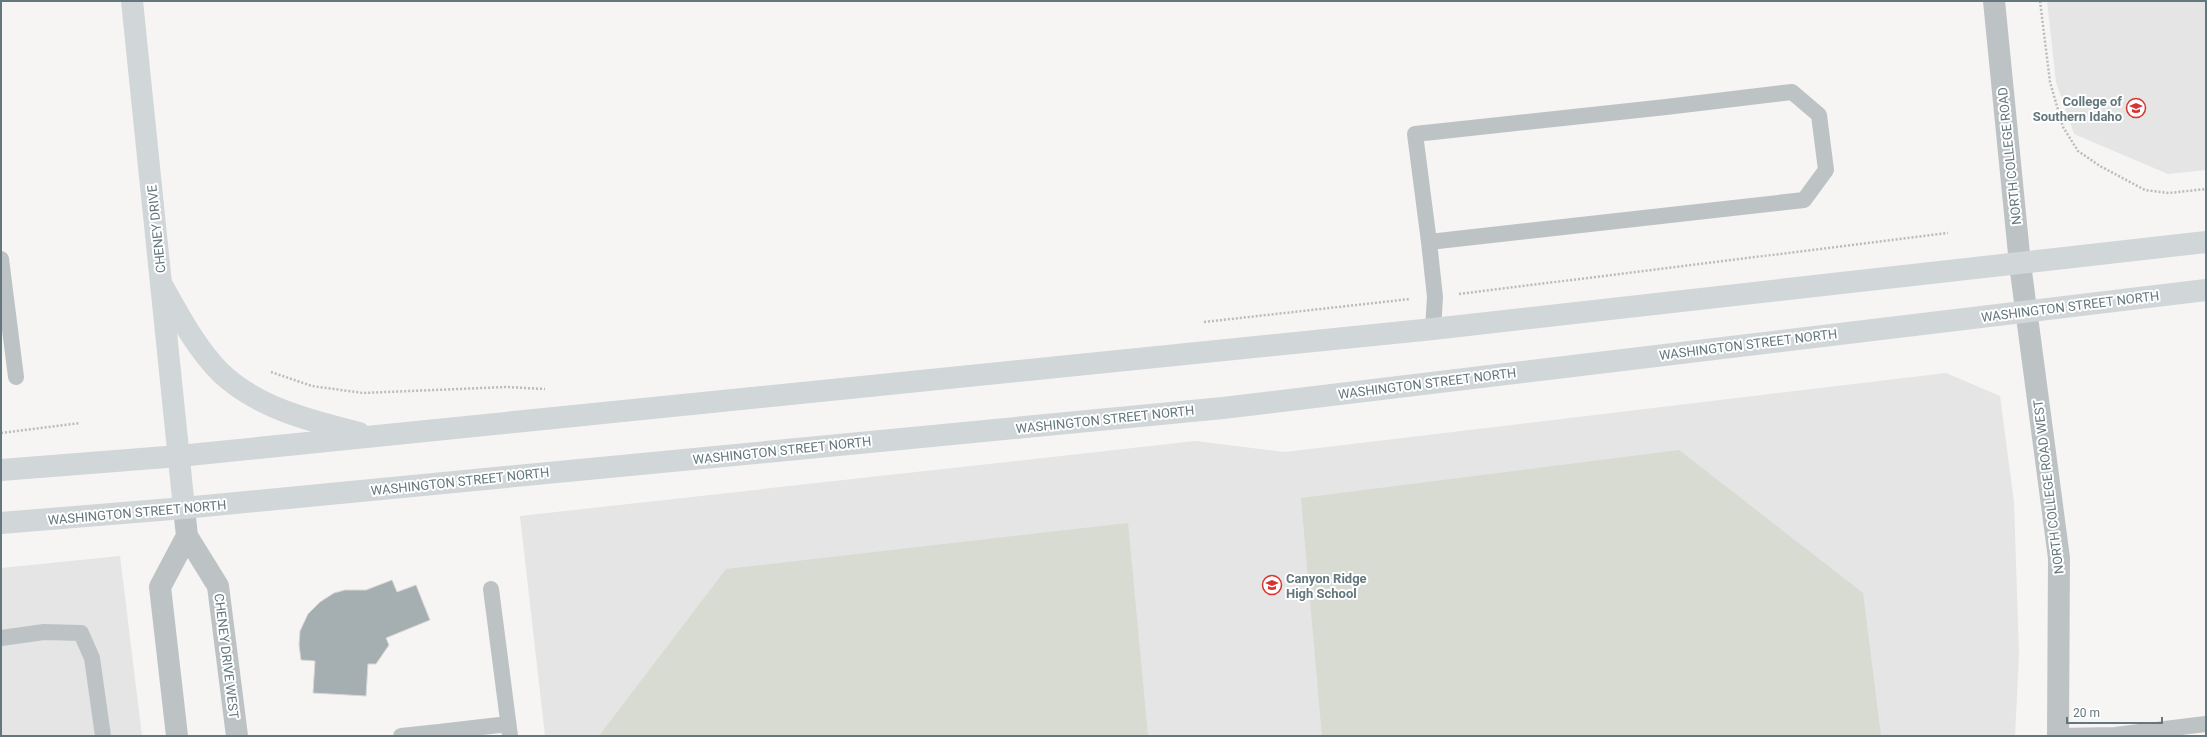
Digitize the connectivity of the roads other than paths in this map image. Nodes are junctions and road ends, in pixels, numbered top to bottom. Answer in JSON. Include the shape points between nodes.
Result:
{"nodes":[{"id":1,"x":132,"y":1,"type":"edge"},
{"id":2,"x":1994,"y":1,"type":"edge"},
{"id":3,"x":1429,"y":242,"type":"junction"},
{"id":4,"x":2206,"y":242,"type":"edge"},
{"id":5,"x":1,"y":258,"type":"edge"},
{"id":6,"x":2020,"y":264,"type":"junction"},
{"id":7,"x":162,"y":285,"type":"junction"},
{"id":8,"x":2206,"y":290,"type":"edge"},
{"id":9,"x":2026,"y":310,"type":"junction"},
{"id":10,"x":1434,"y":329,"type":"junction"},
{"id":11,"x":16,"y":377,"type":"dead end"},
{"id":12,"x":376,"y":437,"type":"junction"},
{"id":13,"x":180,"y":456,"type":"junction"},
{"id":14,"x":1,"y":470,"type":"edge"},
{"id":15,"x":184,"y":508,"type":"junction"},
{"id":16,"x":1,"y":523,"type":"edge"},
{"id":17,"x":187,"y":536,"type":"junction"},
{"id":18,"x":491,"y":589,"type":"dead end"},
{"id":19,"x":1,"y":638,"type":"edge"},
{"id":20,"x":2206,"y":724,"type":"edge"},
{"id":21,"x":509,"y":730,"type":"edge"},
{"id":22,"x":439,"y":734,"type":"edge"},
{"id":23,"x":103,"y":736,"type":"edge"},
{"id":24,"x":177,"y":736,"type":"edge"},
{"id":25,"x":237,"y":736,"type":"edge"},
{"id":26,"x":401,"y":736,"type":"edge"},
{"id":27,"x":2058,"y":736,"type":"edge"}],
"edges":[{"from":1,"to":7,"type":"main road","name":"CHENEY DRIVE"},
{"from":2,"to":6,"type":"street","name":"NORTH COLLEGE ROAD"},
{"from":3,"to":3,"type":"lane","via":[[1804,200],[1826,170],[1819,115],[1792,92],[1415,134]]},
{"from":3,"to":10,"type":"lane","via":[[1435,297]]},
{"from":4,"to":6,"type":"main road"},
{"from":5,"to":11,"type":"lane"},
{"from":6,"to":9,"type":"street","name":"NORTH COLLEGE ROAD"},
{"from":6,"to":10,"type":"main road"},
{"from":7,"to":12,"type":"main road","via":[[192,337],[221,373],[282,411]]},
{"from":7,"to":13,"type":"main road","name":"CHENEY DRIVE"},
{"from":8,"to":9,"type":"main road","name":"WASHINGTON STREET NORTH"},
{"from":9,"to":15,"type":"main road","name":"WASHINGTON STREET NORTH","via":[[1223,408]]},
{"from":9,"to":27,"type":"street","name":"NORTH COLLEGE ROAD WEST","via":[[2060,558]]},
{"from":10,"to":12,"type":"main road"},
{"from":12,"to":13,"type":"main road"},
{"from":13,"to":14,"type":"main road"},
{"from":13,"to":15,"type":"main road","name":"CHENEY DRIVE WEST"},
{"from":15,"to":16,"type":"main road","name":"WASHINGTON STREET NORTH"},
{"from":15,"to":17,"type":"street","name":"CHENEY DRIVE WEST"},
{"from":17,"to":24,"type":"street","via":[[160,587]]},
{"from":17,"to":25,"type":"street","name":"CHENEY DRIVE WEST","via":[[218,586]]},
{"from":18,"to":21,"type":"lane"},
{"from":19,"to":23,"type":"lane","via":[[44,632],[81,633],[92,658]]},
{"from":20,"to":27,"type":"lane","via":[[2115,735]]},
{"from":21,"to":22,"type":"lane"},
{"from":22,"to":26,"type":"lane"}]}
